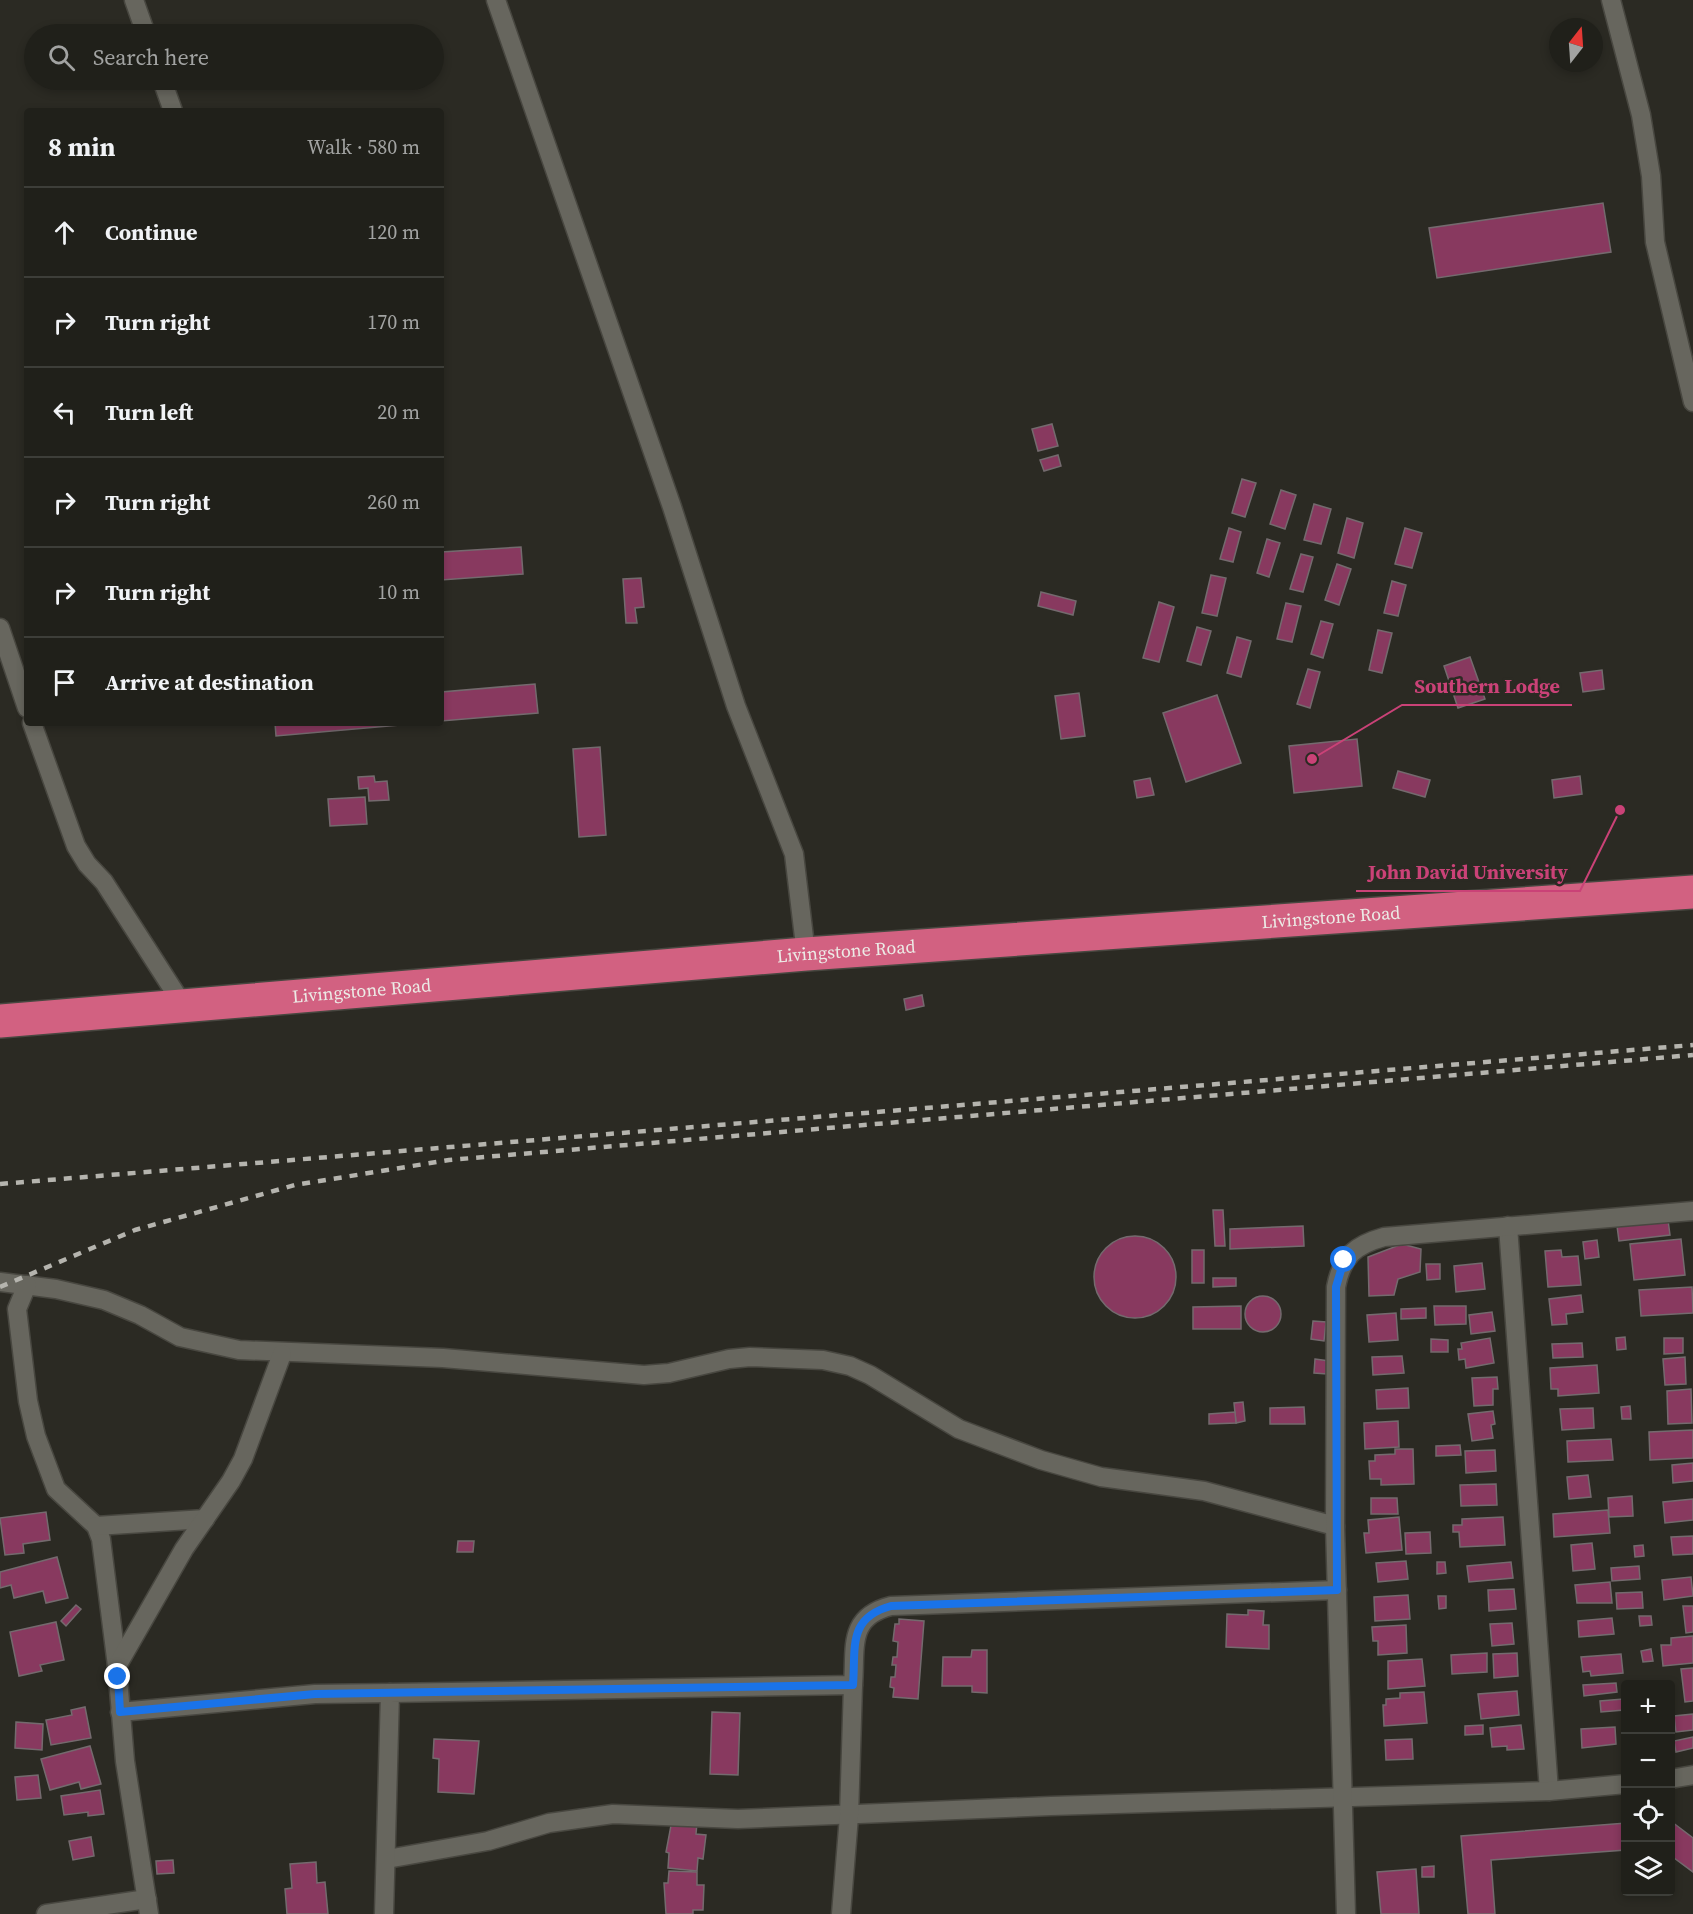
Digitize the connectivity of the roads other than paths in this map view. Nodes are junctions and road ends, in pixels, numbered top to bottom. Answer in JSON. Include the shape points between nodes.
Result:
{"nodes":[{"id":1,"x":134,"y":0,"type":"edge"},
{"id":2,"x":496,"y":0,"type":"edge"},
{"id":3,"x":1611,"y":0,"type":"edge"},
{"id":4,"x":142,"y":24,"type":"edge"},
{"id":5,"x":166,"y":90,"type":"edge"},
{"id":6,"x":172,"y":108,"type":"edge"},
{"id":7,"x":1693,"y":402,"type":"edge"},
{"id":8,"x":0,"y":628,"type":"edge"},
{"id":9,"x":24,"y":699,"type":"edge"},
{"id":10,"x":33,"y":726,"type":"edge"},
{"id":11,"x":1693,"y":892,"type":"edge"},
{"id":12,"x":806,"y":954,"type":"junction"},
{"id":13,"x":183,"y":1005,"type":"junction"},
{"id":14,"x":0,"y":1021,"type":"edge"},
{"id":15,"x":1693,"y":1211,"type":"edge"},
{"id":16,"x":1508,"y":1226,"type":"junction"},
{"id":17,"x":0,"y":1282,"type":"edge"},
{"id":18,"x":27,"y":1285,"type":"junction"},
{"id":19,"x":282,"y":1354,"type":"junction"},
{"id":20,"x":205,"y":1519,"type":"junction"},
{"id":21,"x":96,"y":1526,"type":"junction"},
{"id":22,"x":1335,"y":1526,"type":"junction"},
{"id":23,"x":1337,"y":1590,"type":"junction"},
{"id":24,"x":117,"y":1666,"type":"junction"},
{"id":25,"x":853,"y":1685,"type":"junction"},
{"id":26,"x":390,"y":1693,"type":"junction"},
{"id":27,"x":120,"y":1712,"type":"junction"},
{"id":28,"x":1693,"y":1775,"type":"edge"},
{"id":29,"x":1675,"y":1778,"type":"edge"},
{"id":30,"x":1621,"y":1784,"type":"edge"},
{"id":31,"x":1549,"y":1791,"type":"junction"},
{"id":32,"x":1343,"y":1798,"type":"junction"},
{"id":33,"x":849,"y":1816,"type":"junction"},
{"id":34,"x":387,"y":1859,"type":"junction"},
{"id":35,"x":148,"y":1907,"type":"edge"},
{"id":36,"x":46,"y":1914,"type":"edge"},
{"id":37,"x":384,"y":1914,"type":"edge"},
{"id":38,"x":841,"y":1914,"type":"edge"},
{"id":39,"x":1346,"y":1914,"type":"edge"}],
"edges":[{"from":1,"to":4,"type":"street"},
{"from":2,"to":12,"type":"street","via":[[672,507],[736,706],[794,854]]},
{"from":3,"to":7,"type":"street","via":[[1641,115],[1651,176],[1655,242]]},
{"from":5,"to":6,"type":"street"},
{"from":8,"to":9,"type":"street"},
{"from":10,"to":13,"type":"street","via":[[76,846],[104,882]]},
{"from":11,"to":12,"type":"highway","name":"Livingstone Road"},
{"from":12,"to":13,"type":"highway","name":"Livingstone Road"},
{"from":13,"to":14,"type":"highway","name":"Livingstone Road"},
{"from":15,"to":16,"type":"street"},
{"from":16,"to":22,"type":"street","via":[[1384,1237],[1353,1249],[1344,1260],[1336,1287]]},
{"from":16,"to":31,"type":"street"},
{"from":17,"to":18,"type":"street"},
{"from":18,"to":19,"type":"street","via":[[113,1303],[191,1341]]},
{"from":18,"to":21,"type":"street","via":[[17,1309],[36,1436],[56,1489]]},
{"from":19,"to":20,"type":"street","via":[[243,1459]]},
{"from":19,"to":22,"type":"street","via":[[443,1358],[644,1375],[750,1357],[823,1360],[870,1375],[959,1429],[1041,1460],[1101,1478],[1204,1491]]},
{"from":20,"to":21,"type":"street"},
{"from":20,"to":24,"type":"street"},
{"from":21,"to":24,"type":"street","via":[[105,1551]]},
{"from":22,"to":23,"type":"street"},
{"from":23,"to":25,"type":"street","via":[[891,1606],[868,1614],[859,1628]]},
{"from":23,"to":32,"type":"street"},
{"from":24,"to":27,"type":"street"},
{"from":25,"to":26,"type":"street"},
{"from":25,"to":33,"type":"street"},
{"from":26,"to":27,"type":"street","via":[[315,1694]]},
{"from":26,"to":34,"type":"street"},
{"from":27,"to":35,"type":"street"},
{"from":28,"to":29,"type":"street"},
{"from":30,"to":31,"type":"street"},
{"from":31,"to":32,"type":"street"},
{"from":32,"to":33,"type":"street"},
{"from":32,"to":39,"type":"street"},
{"from":33,"to":34,"type":"street","via":[[738,1819],[588,1815],[489,1840]]},
{"from":33,"to":38,"type":"street"},
{"from":34,"to":37,"type":"street"},
{"from":35,"to":36,"type":"street"}]}
